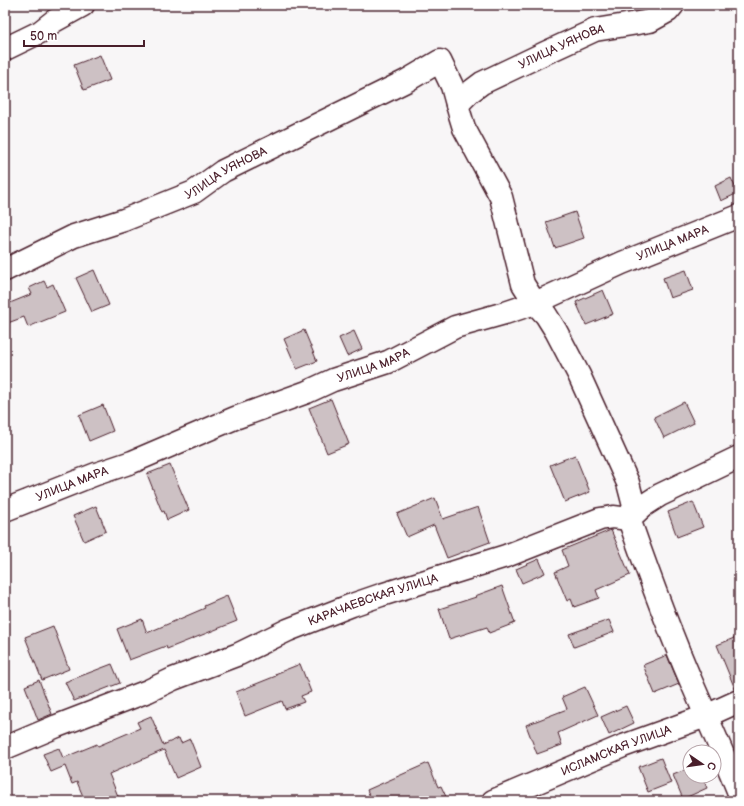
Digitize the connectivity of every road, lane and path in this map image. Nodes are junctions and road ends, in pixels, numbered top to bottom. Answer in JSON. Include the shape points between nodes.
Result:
{"nodes":[{"id":1,"x":84,"y":5,"type":"edge"},
{"id":2,"x":673,"y":5,"type":"edge"},
{"id":3,"x":5,"y":49,"type":"edge"},
{"id":4,"x":457,"y":105,"type":"junction"},
{"id":5,"x":739,"y":216,"type":"edge"},
{"id":6,"x":5,"y":270,"type":"edge"},
{"id":7,"x":534,"y":303,"type":"junction"},
{"id":8,"x":739,"y":457,"type":"edge"},
{"id":9,"x":5,"y":510,"type":"edge"},
{"id":10,"x":629,"y":519,"type":"junction"},
{"id":11,"x":739,"y":702,"type":"edge"},
{"id":12,"x":706,"y":716,"type":"junction"},
{"id":13,"x":5,"y":748,"type":"edge"},
{"id":14,"x":739,"y":793,"type":"edge"},
{"id":15,"x":493,"y":801,"type":"edge"}],
"edges":[{"from":1,"to":3,"type":"street","via":[[54,21],[40,32]]},
{"from":2,"to":4,"type":"street","name":"УЛИЦА УЯНОВА","via":[[668,11],[650,21],[596,30],[545,53],[482,84]]},
{"from":4,"to":6,"type":"street","name":"УЛИЦА УЯНОВА","via":[[452,86],[440,61],[406,81],[223,171],[194,192],[124,220],[74,236]]},
{"from":4,"to":7,"type":"street","via":[[464,128],[501,197],[523,284]]},
{"from":5,"to":7,"type":"street","name":"УЛИЦА МАРА","via":[[622,263]]},
{"from":7,"to":9,"type":"street","name":"УЛИЦА МАРА","via":[[455,327],[388,362],[333,380],[132,462]]},
{"from":7,"to":10,"type":"street","via":[[546,315],[580,375],[628,483],[634,506]]},
{"from":8,"to":10,"type":"street","via":[[660,495]]},
{"from":10,"to":12,"type":"street","via":[[655,592]]},
{"from":10,"to":13,"type":"street","name":"КАРАЧАЕВСКАЯ УЛИЦА","via":[[600,519],[506,556],[352,605],[288,630],[239,654],[173,678],[148,692]]},
{"from":11,"to":12,"type":"street","name":"ИСЛАМСКАЯ УЛИЦА"},
{"from":12,"to":14,"type":"street"},
{"from":12,"to":15,"type":"street","name":"ИСЛАМСКАЯ УЛИЦА","via":[[623,746]]}]}
